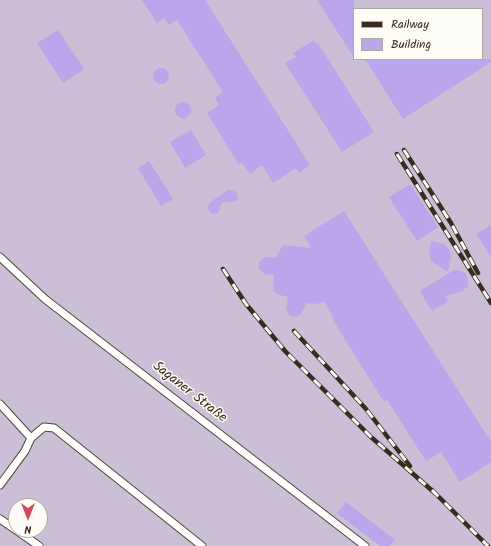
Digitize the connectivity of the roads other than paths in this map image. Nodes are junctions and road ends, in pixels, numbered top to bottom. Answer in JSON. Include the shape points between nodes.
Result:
{"nodes":[{"id":1,"x":0,"y":256,"type":"edge"},
{"id":2,"x":0,"y":404,"type":"edge"},
{"id":3,"x":31,"y":438,"type":"junction"},
{"id":4,"x":0,"y":485,"type":"edge"},
{"id":5,"x":0,"y":519,"type":"edge"},
{"id":6,"x":39,"y":546,"type":"edge"},
{"id":7,"x":202,"y":546,"type":"edge"},
{"id":8,"x":365,"y":546,"type":"edge"}],
"edges":[{"from":1,"to":8,"type":"lane","name":"Saganer Straße","via":[[45,299]]},
{"from":2,"to":3,"type":"lane"},
{"from":3,"to":4,"type":"lane","via":[[25,451]]},
{"from":3,"to":7,"type":"lane","via":[[44,427],[54,428]]},
{"from":5,"to":6,"type":"lane"}]}
